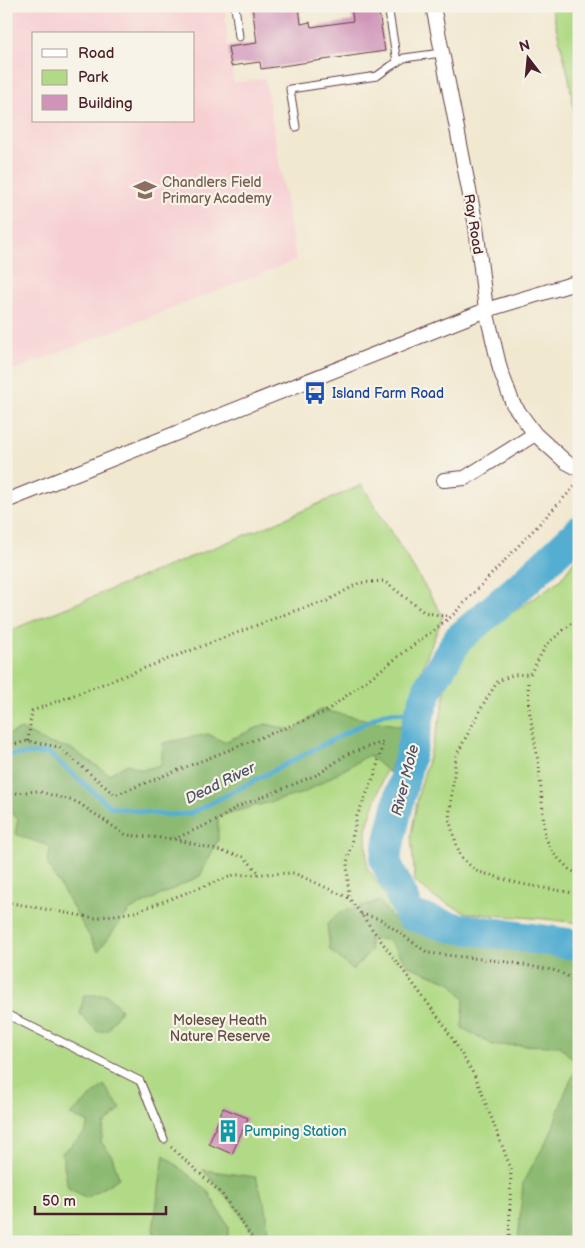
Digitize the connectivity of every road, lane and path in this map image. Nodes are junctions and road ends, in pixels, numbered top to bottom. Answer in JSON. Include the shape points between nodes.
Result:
{"nodes":[{"id":1,"x":234,"y":6,"type":"edge"},
{"id":2,"x":388,"y":6,"type":"edge"},
{"id":3,"x":433,"y":6,"type":"edge"},
{"id":4,"x":239,"y":36,"type":"dead end"},
{"id":5,"x":442,"y":53,"type":"junction"},
{"id":6,"x":397,"y":62,"type":"junction"},
{"id":7,"x":296,"y":127,"type":"dead end"},
{"id":8,"x":579,"y":282,"type":"edge"},
{"id":9,"x":486,"y":310,"type":"junction"},
{"id":10,"x":535,"y":434,"type":"junction"},
{"id":11,"x":579,"y":469,"type":"edge"},
{"id":12,"x":444,"y":480,"type":"dead end"},
{"id":13,"x":579,"y":482,"type":"edge"},
{"id":14,"x":6,"y":500,"type":"edge"},
{"id":15,"x":452,"y":616,"type":"junction"},
{"id":16,"x":579,"y":617,"type":"edge"},
{"id":17,"x":528,"y":683,"type":"dead end"},
{"id":18,"x":28,"y":741,"type":"junction"},
{"id":19,"x":6,"y":746,"type":"edge"},
{"id":20,"x":6,"y":794,"type":"edge"},
{"id":21,"x":174,"y":839,"type":"junction"},
{"id":22,"x":260,"y":874,"type":"junction"},
{"id":23,"x":579,"y":875,"type":"edge"},
{"id":24,"x":579,"y":894,"type":"edge"},
{"id":25,"x":349,"y":898,"type":"junction"},
{"id":26,"x":6,"y":902,"type":"edge"},
{"id":27,"x":361,"y":914,"type":"junction"},
{"id":28,"x":579,"y":982,"type":"edge"},
{"id":29,"x":6,"y":1014,"type":"edge"},
{"id":30,"x":164,"y":1139,"type":"joint"},
{"id":31,"x":255,"y":1242,"type":"edge"},
{"id":32,"x":509,"y":1242,"type":"edge"}],
"edges":[{"from":1,"to":4,"type":"lane"},
{"from":2,"to":6,"type":"lane"},
{"from":3,"to":5,"type":"street","name":"Ray Road"},
{"from":5,"to":6,"type":"lane","via":[[404,58]]},
{"from":5,"to":9,"type":"street","name":"Ray Road","via":[[476,226]]},
{"from":6,"to":7,"type":"lane","via":[[377,76],[290,89]]},
{"from":8,"to":9,"type":"street"},
{"from":9,"to":10,"type":"street","name":"Ray Road","via":[[500,369],[513,404]]},
{"from":9,"to":14,"type":"street"},
{"from":10,"to":11,"type":"street","name":"Ray Road","via":[[566,462]]},
{"from":10,"to":12,"type":"street","via":[[464,478]]},
{"from":13,"to":15,"type":"path"},
{"from":15,"to":18,"type":"path","via":[[424,612],[384,581],[359,583],[328,601],[32,711]]},
{"from":15,"to":18,"type":"path","via":[[324,712],[116,795],[59,747]]},
{"from":16,"to":24,"type":"path","via":[[547,644],[530,674],[513,675],[498,682],[485,701],[456,756],[449,819],[460,856],[476,871],[521,884]]},
{"from":17,"to":23,"type":"path","via":[[528,709],[539,766],[545,837],[554,854]]},
{"from":18,"to":19,"type":"path"},
{"from":20,"to":21,"type":"path","via":[[37,791],[77,802],[126,835]]},
{"from":21,"to":22,"type":"path","via":[[244,857]]},
{"from":21,"to":25,"type":"path","via":[[220,819],[235,808],[319,774],[347,754],[383,742],[375,774],[357,816],[346,863]]},
{"from":22,"to":25,"type":"path","via":[[294,873]]},
{"from":22,"to":26,"type":"path","via":[[234,875],[135,912],[94,918]]},
{"from":25,"to":27,"type":"path"},
{"from":27,"to":28,"type":"path","via":[[380,919],[428,953],[538,967],[557,971]]},
{"from":27,"to":32,"type":"path","via":[[444,1025],[476,1078],[511,1169]]},
{"from":29,"to":30,"type":"lane","via":[[140,1082]]},
{"from":30,"to":31,"type":"path","via":[[222,1194]]}]}
